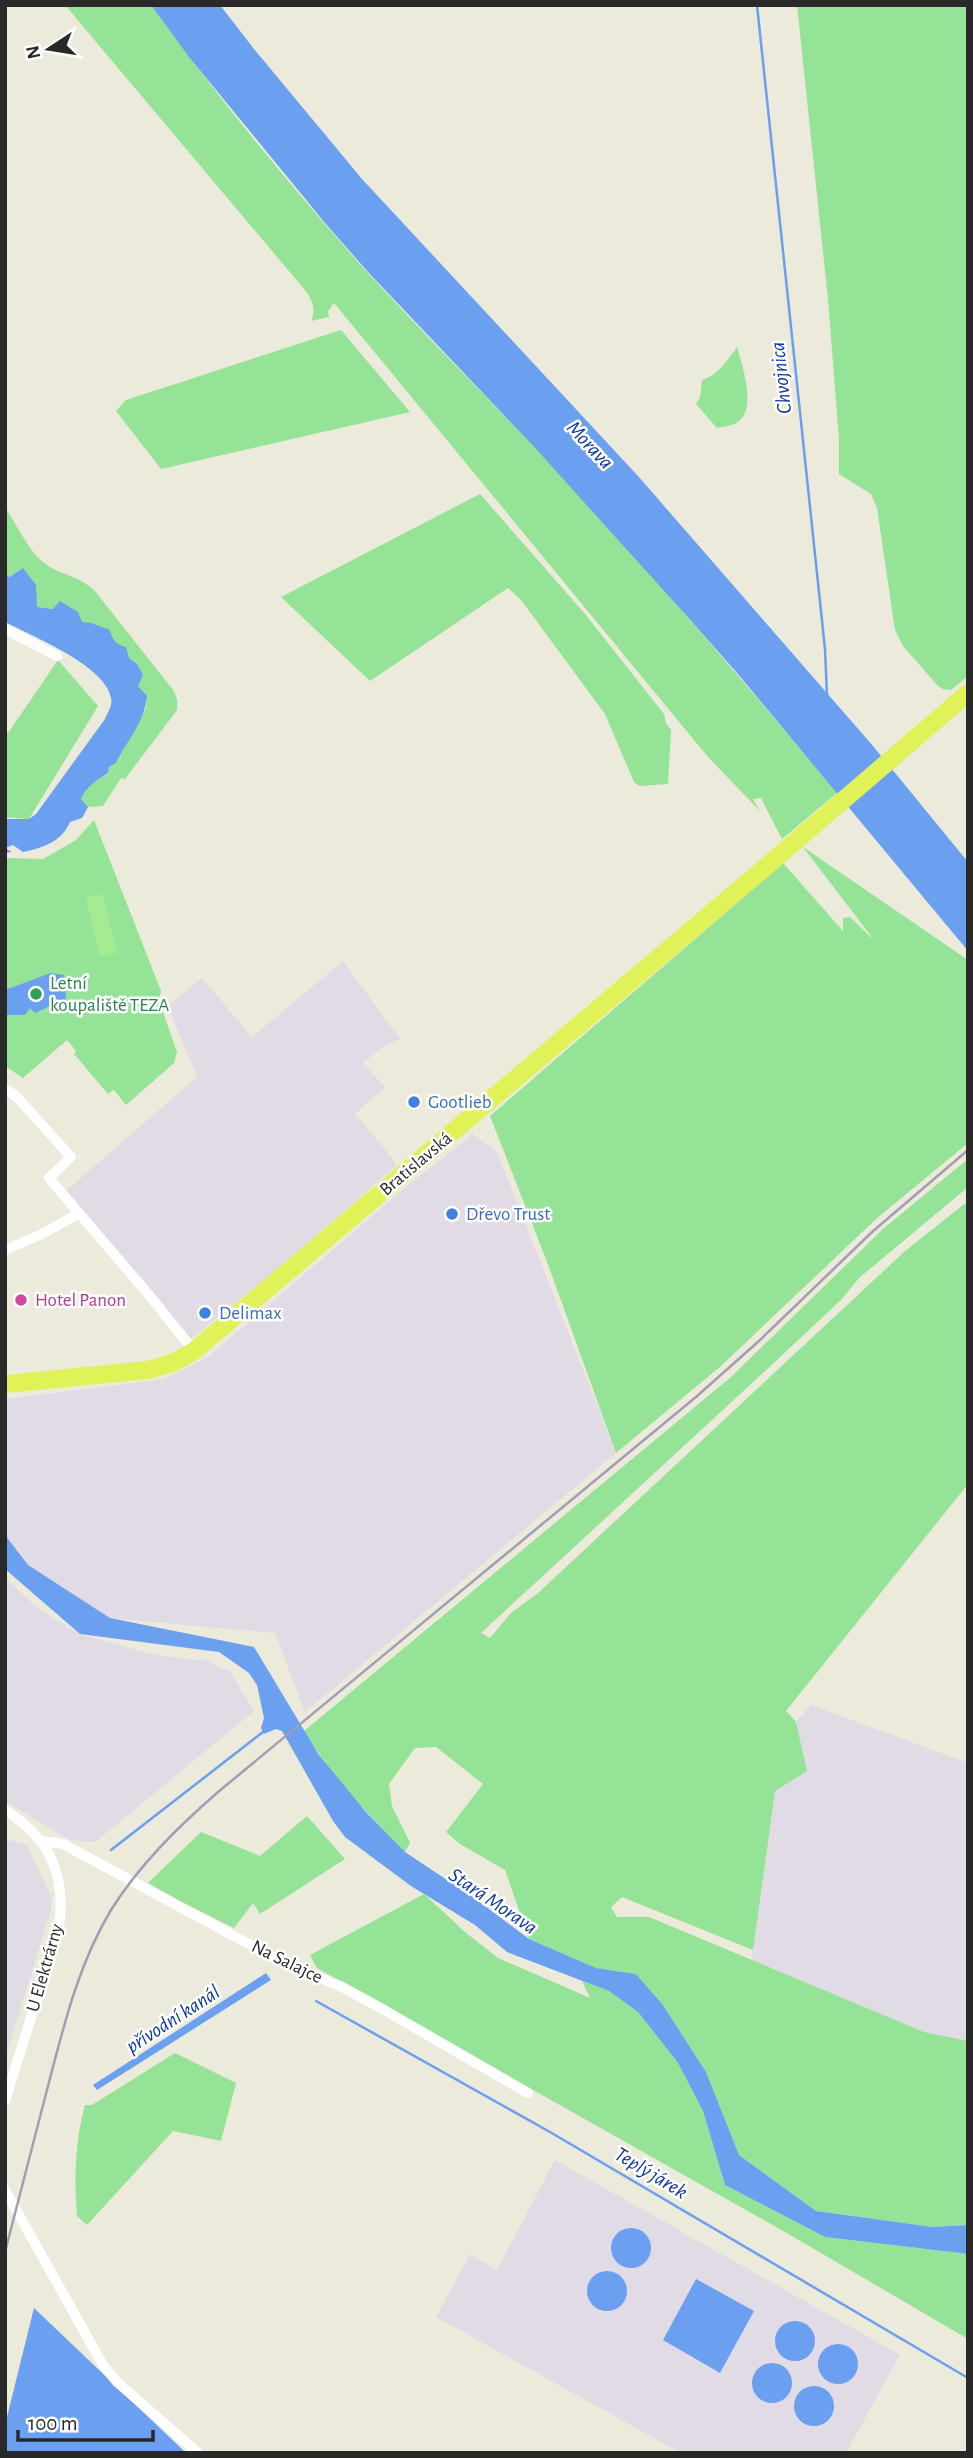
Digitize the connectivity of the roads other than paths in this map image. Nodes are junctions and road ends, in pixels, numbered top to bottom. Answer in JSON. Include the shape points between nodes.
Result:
{"nodes":[{"id":1,"x":5,"y":629,"type":"edge"},
{"id":2,"x":57,"y":656,"type":"dead end"},
{"id":3,"x":968,"y":692,"type":"edge"},
{"id":4,"x":5,"y":1089,"type":"edge"},
{"id":5,"x":78,"y":1213,"type":"junction"},
{"id":6,"x":5,"y":1250,"type":"edge"},
{"id":7,"x":194,"y":1351,"type":"junction"},
{"id":8,"x":5,"y":1384,"type":"edge"},
{"id":9,"x":5,"y":1810,"type":"edge"},
{"id":10,"x":42,"y":1841,"type":"junction"},
{"id":11,"x":528,"y":2093,"type":"dead end"},
{"id":12,"x":5,"y":2101,"type":"edge"},
{"id":13,"x":5,"y":2190,"type":"edge"},
{"id":14,"x":198,"y":2453,"type":"edge"}],
"edges":[{"from":1,"to":2,"type":"street"},
{"from":3,"to":7,"type":"main road","name":"Bratislavská"},
{"from":4,"to":5,"type":"street","via":[[71,1157],[49,1178]]},
{"from":5,"to":6,"type":"street"},
{"from":5,"to":7,"type":"street"},
{"from":7,"to":8,"type":"main road","name":"Bratislavská","via":[[148,1370]]},
{"from":9,"to":10,"type":"street","name":"U Elektrárny"},
{"from":10,"to":11,"type":"street","name":"Na Salajce","via":[[63,1844],[270,1955],[342,1987]]},
{"from":10,"to":12,"type":"street","name":"U Elektrárny","via":[[61,1887],[61,1915]]},
{"from":13,"to":14,"type":"street","via":[[103,2365]]}]}
